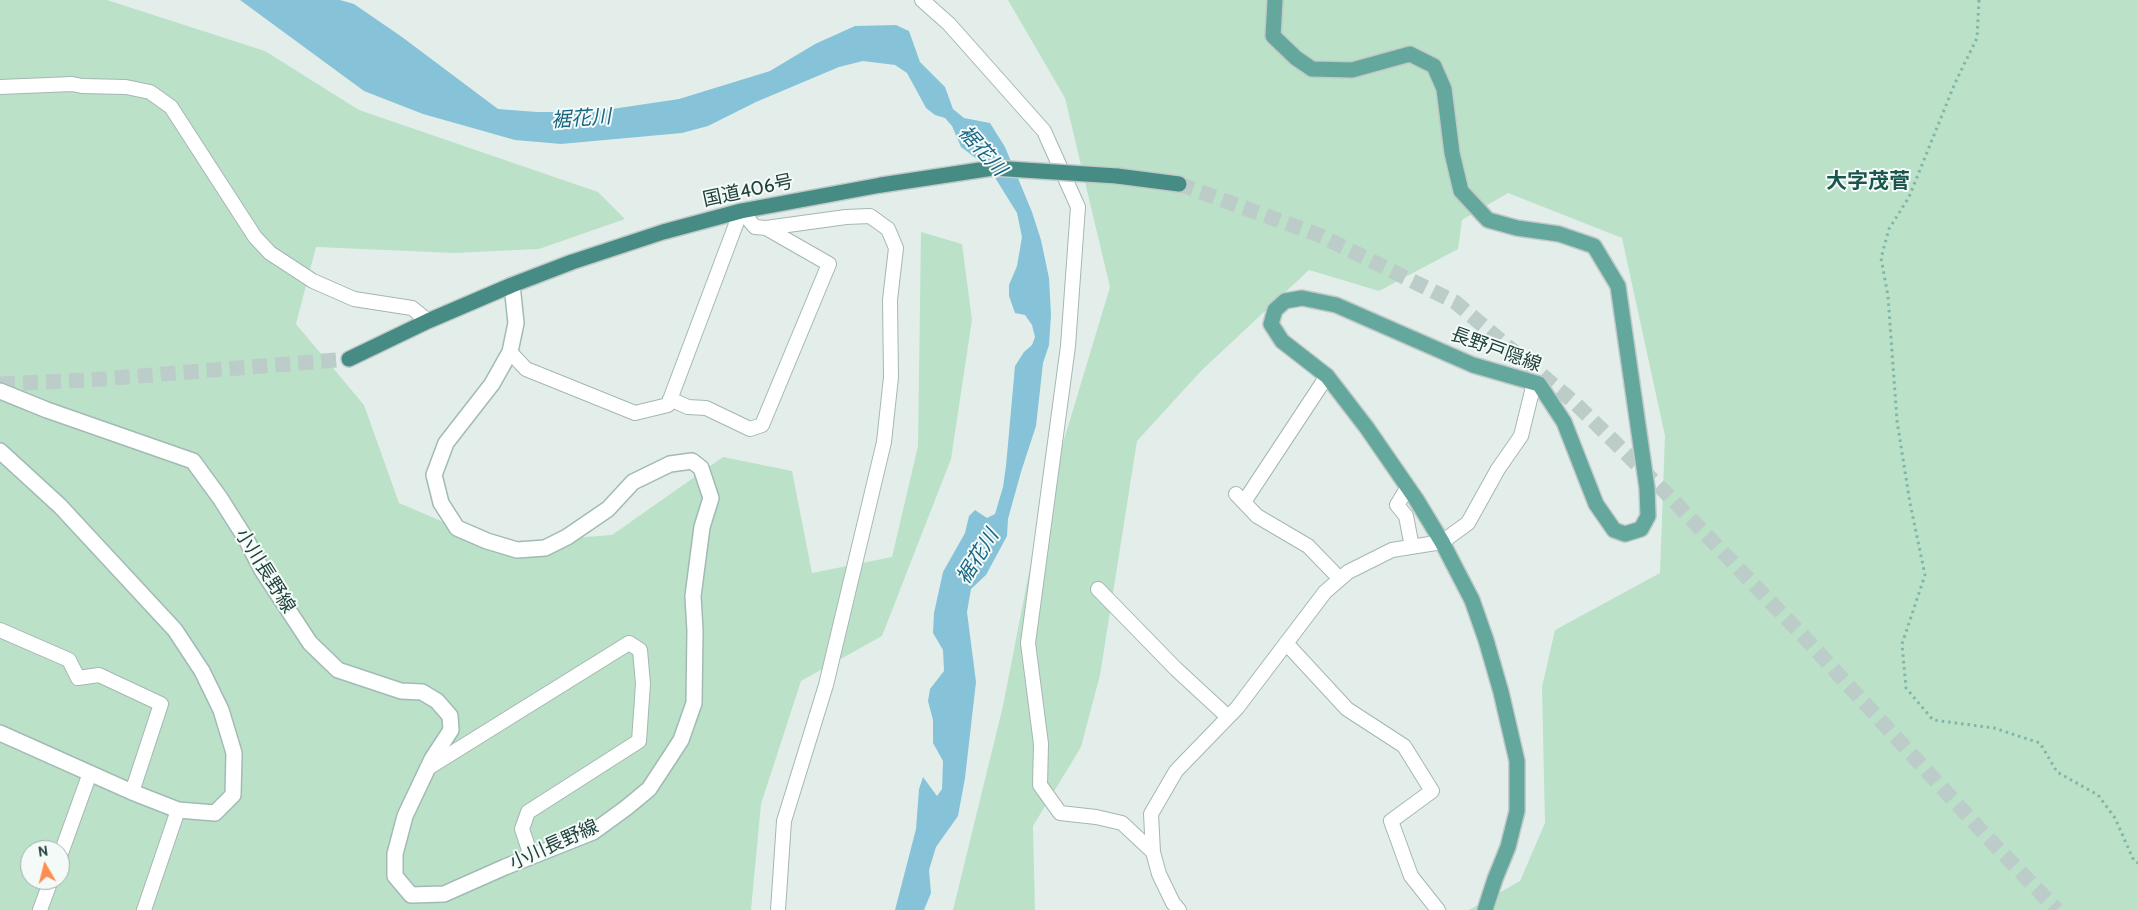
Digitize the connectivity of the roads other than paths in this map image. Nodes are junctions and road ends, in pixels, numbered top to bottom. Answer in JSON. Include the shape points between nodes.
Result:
{"nodes":[{"id":1,"x":922,"y":0,"type":"edge"},
{"id":2,"x":1275,"y":0,"type":"edge"},
{"id":3,"x":0,"y":86,"type":"edge"},
{"id":4,"x":1178,"y":184,"type":"tunnel mouth"},
{"id":5,"x":742,"y":211,"type":"junction"},
{"id":6,"x":766,"y":228,"type":"junction"},
{"id":7,"x":512,"y":285,"type":"junction"},
{"id":8,"x":428,"y":321,"type":"junction"},
{"id":9,"x":510,"y":352,"type":"junction"},
{"id":10,"x":349,"y":358,"type":"tunnel mouth"},
{"id":11,"x":1327,"y":376,"type":"junction"},
{"id":12,"x":1534,"y":383,"type":"junction"},
{"id":13,"x":0,"y":391,"type":"edge"},
{"id":14,"x":670,"y":399,"type":"junction"},
{"id":15,"x":0,"y":451,"type":"edge"},
{"id":16,"x":1408,"y":487,"type":"junction"},
{"id":17,"x":1442,"y":542,"type":"junction"},
{"id":18,"x":1412,"y":547,"type":"junction"},
{"id":19,"x":1340,"y":579,"type":"junction"},
{"id":20,"x":1098,"y":589,"type":"dead end"},
{"id":21,"x":0,"y":630,"type":"edge"},
{"id":22,"x":1286,"y":643,"type":"junction"},
{"id":23,"x":1228,"y":717,"type":"junction"},
{"id":24,"x":1,"y":736,"type":"edge"},
{"id":25,"x":428,"y":768,"type":"junction"},
{"id":26,"x":90,"y":774,"type":"junction"},
{"id":27,"x":132,"y":792,"type":"junction"},
{"id":28,"x":178,"y":810,"type":"junction"},
{"id":29,"x":66,"y":840,"type":"edge"},
{"id":30,"x":1153,"y":852,"type":"junction"},
{"id":31,"x":531,"y":856,"type":"junction"},
{"id":32,"x":47,"y":890,"type":"edge"},
{"id":33,"x":40,"y":910,"type":"edge"},
{"id":34,"x":144,"y":910,"type":"edge"},
{"id":35,"x":778,"y":910,"type":"edge"},
{"id":36,"x":1179,"y":910,"type":"edge"},
{"id":37,"x":1438,"y":910,"type":"edge"},
{"id":38,"x":1485,"y":910,"type":"edge"}],
"edges":[{"from":1,"to":30,"type":"street","via":[[949,24],[1044,131],[1078,207],[1068,346],[1028,643],[1041,744],[1040,785],[1060,813],[1122,823]]},
{"from":2,"to":12,"type":"main road","name":"長野戸隠線","via":[[1273,36],[1312,69],[1352,70],[1410,54],[1434,66],[1444,89],[1452,153],[1461,191],[1488,220],[1559,234],[1594,246],[1618,286],[1647,488],[1648,516],[1641,529],[1624,534],[1614,530],[1596,504],[1564,422],[1539,384]]},
{"from":3,"to":8,"type":"street","via":[[72,84],[126,87],[150,92],[171,107],[255,237],[270,253],[314,281],[354,299],[412,308]]},
{"from":4,"to":5,"type":"highway","name":"国道406号","bridge":true,"via":[[1117,176],[993,168]]},
{"from":5,"to":6,"type":"street","via":[[755,227]]},
{"from":5,"to":7,"type":"highway","name":"国道406号","via":[[663,232]]},
{"from":5,"to":14,"type":"street"},
{"from":6,"to":14,"type":"street","via":[[829,264],[762,425],[750,429],[706,408]]},
{"from":6,"to":35,"type":"street","via":[[870,216],[888,229],[896,248],[890,300],[891,376],[884,442],[826,685],[784,820]]},
{"from":7,"to":8,"type":"highway","name":"国道406号"},
{"from":7,"to":9,"type":"main road","name":"小川長野線","via":[[516,324]]},
{"from":8,"to":10,"type":"highway","name":"国道406号"},
{"from":9,"to":14,"type":"street","via":[[526,369],[635,413],[668,405]]},
{"from":9,"to":31,"type":"main road","name":"小川長野線","via":[[492,384],[446,443],[434,475],[441,504],[457,528],[517,550],[545,548],[567,537],[608,508],[633,482],[670,464],[692,461],[701,468],[711,498],[702,527],[693,596],[696,640],[694,703],[681,740],[649,789],[626,808],[593,832]]},
{"from":11,"to":12,"type":"main road","name":"長野戸隠線","via":[[1282,341],[1271,324],[1275,310],[1285,301],[1302,298],[1336,305],[1473,365]]},
{"from":11,"to":16,"type":"main road","name":"長野戸隠線"},
{"from":11,"to":19,"type":"street","via":[[1240,498],[1257,516],[1308,546]]},
{"from":12,"to":17,"type":"street","via":[[1521,436],[1468,523]]},
{"from":13,"to":25,"type":"main road","name":"小川長野線","via":[[193,461],[220,498],[310,643],[338,670],[401,690],[422,692],[437,701],[450,716],[451,730]]},
{"from":15,"to":28,"type":"main road","via":[[60,506],[136,586],[175,630],[202,671],[221,710],[234,753],[233,795],[215,813]]},
{"from":16,"to":17,"type":"main road","name":"長野戸隠線"},
{"from":16,"to":18,"type":"street","via":[[1396,505],[1406,516]]},
{"from":17,"to":18,"type":"street"},
{"from":17,"to":38,"type":"main road","name":"長野戸隠線","via":[[1472,600],[1486,640],[1517,761],[1517,811],[1508,847],[1494,878]]},
{"from":18,"to":19,"type":"street","via":[[1392,550]]},
{"from":19,"to":22,"type":"street","via":[[1325,592]]},
{"from":20,"to":23,"type":"street"},
{"from":21,"to":27,"type":"street","via":[[69,660],[78,678],[99,675],[161,704]]},
{"from":22,"to":23,"type":"street"},
{"from":22,"to":37,"type":"street","via":[[1347,709],[1404,746],[1432,791],[1391,821],[1411,876]]},
{"from":23,"to":30,"type":"street","via":[[1176,771],[1151,814]]},
{"from":24,"to":26,"type":"main road"},
{"from":25,"to":31,"type":"main road","name":"小川長野線","via":[[405,816],[394,854],[395,876],[411,895],[444,894]]},
{"from":25,"to":31,"type":"street","via":[[629,643],[640,650],[643,684],[639,741],[528,812],[522,828]]},
{"from":26,"to":27,"type":"main road"},
{"from":26,"to":29,"type":"street"},
{"from":27,"to":28,"type":"main road"},
{"from":28,"to":34,"type":"street"},
{"from":30,"to":36,"type":"street","via":[[1159,874]]},
{"from":32,"to":33,"type":"street"}]}
